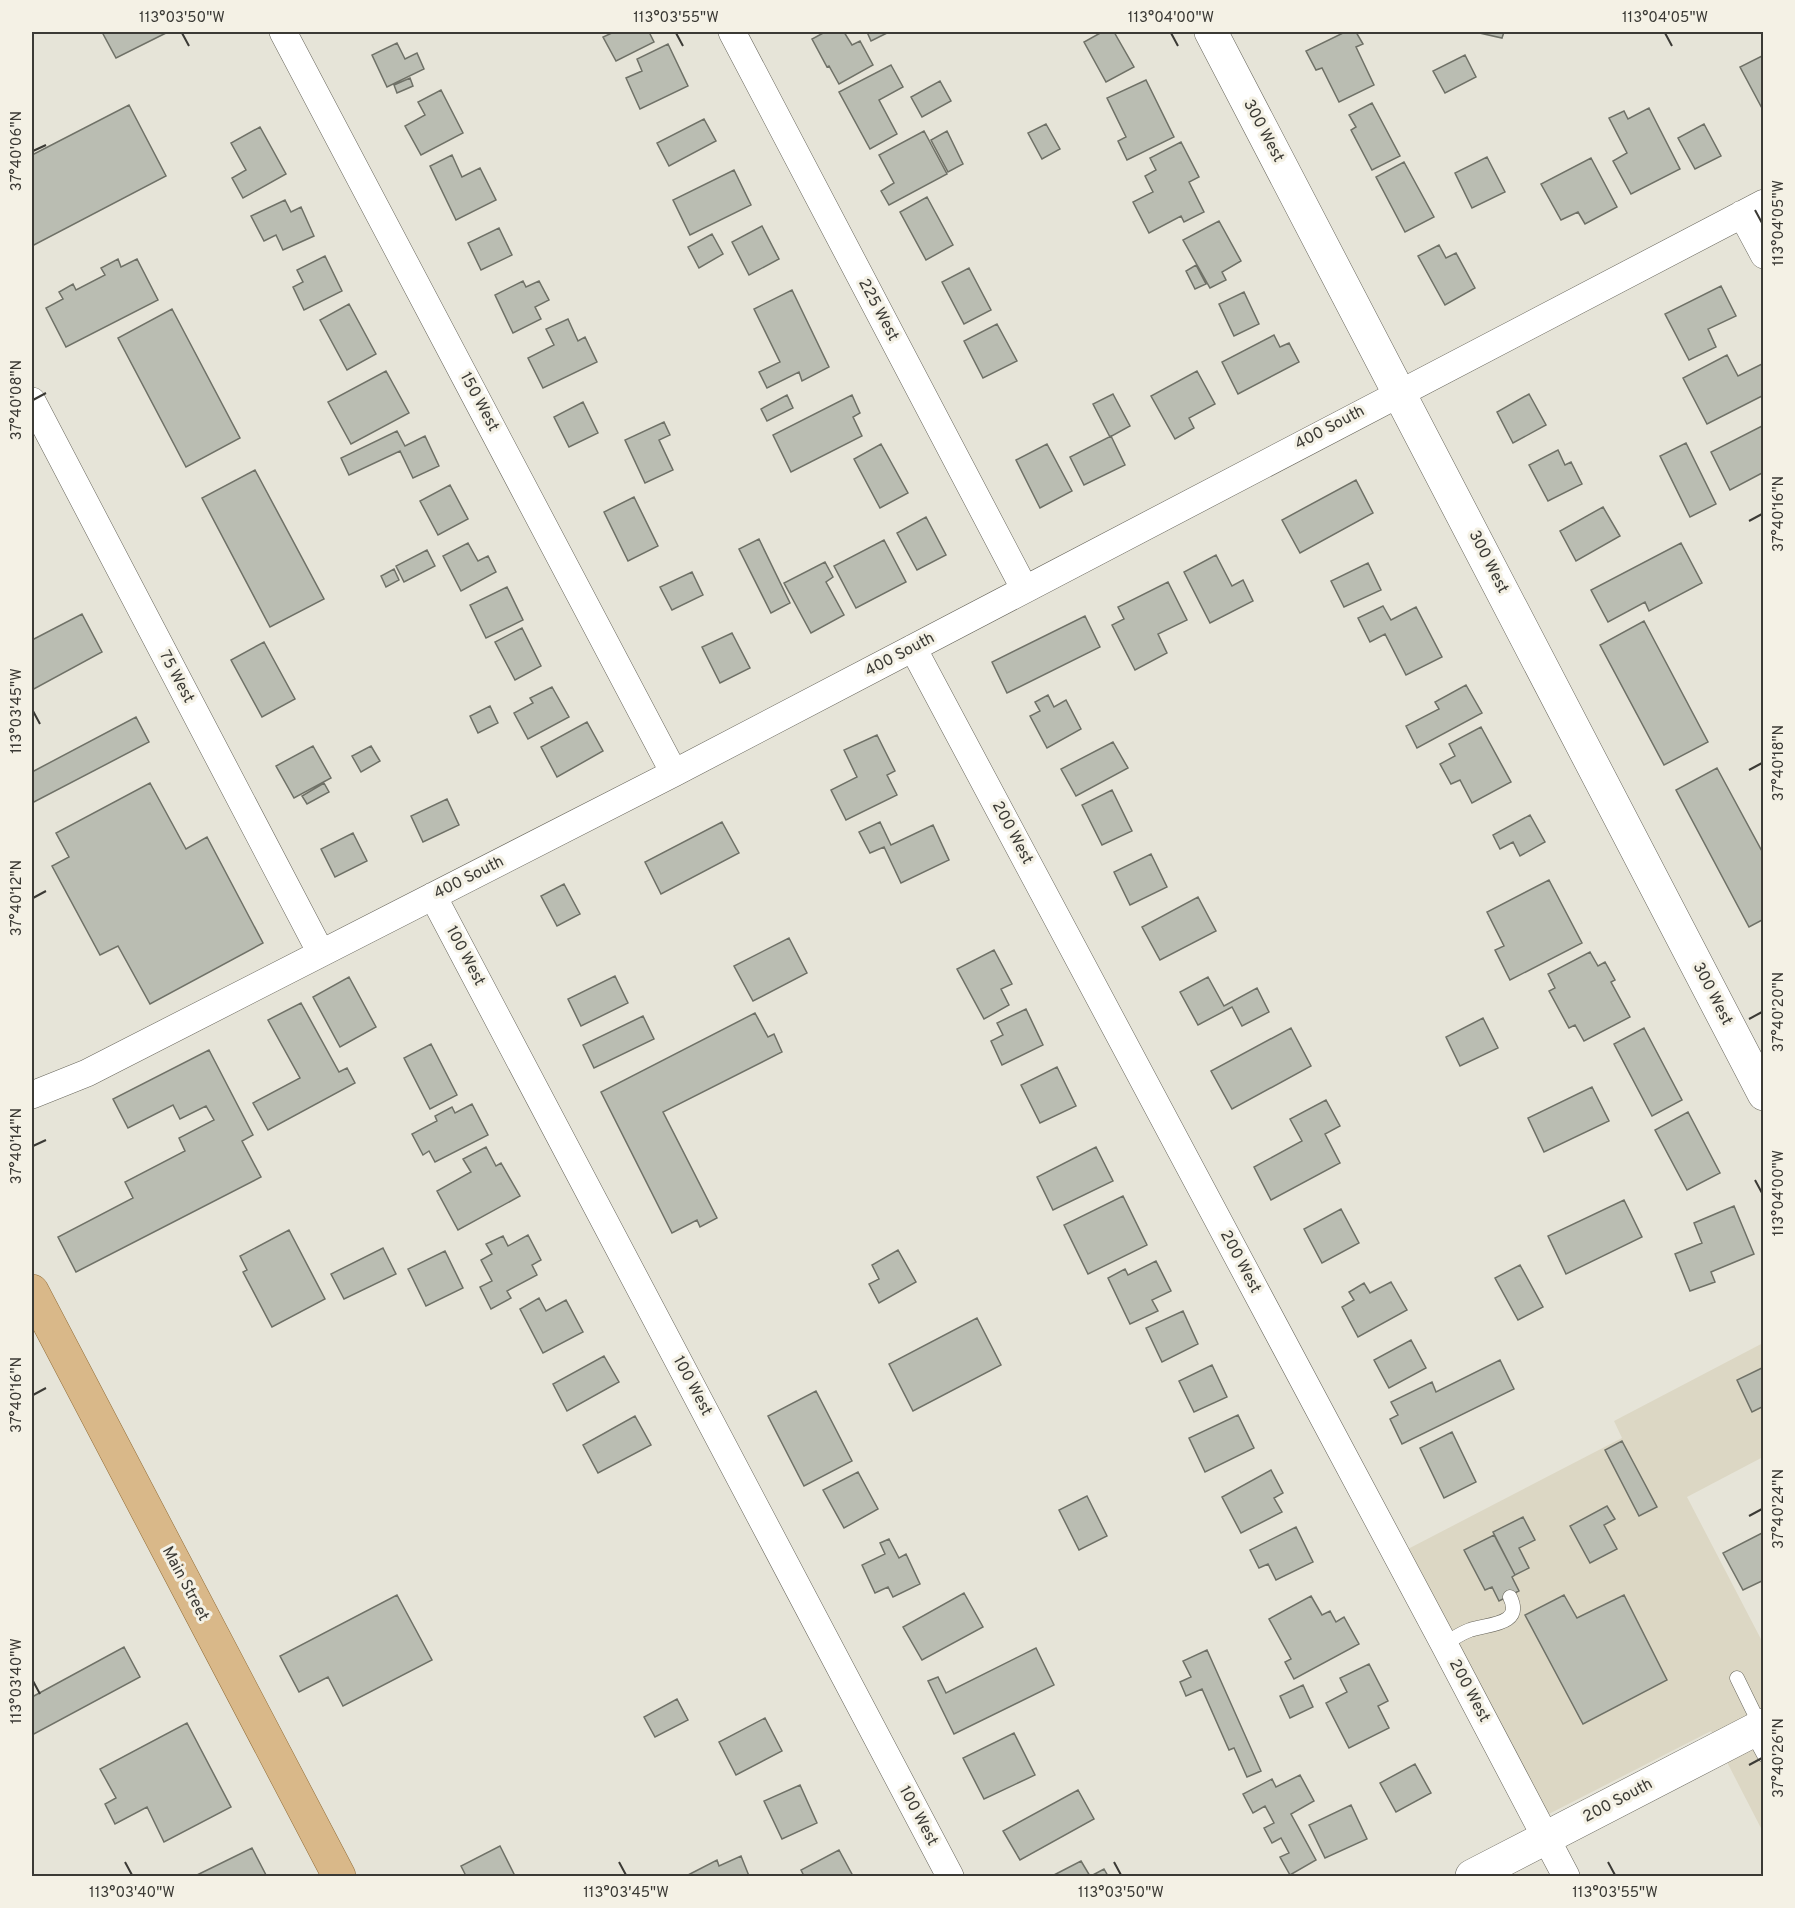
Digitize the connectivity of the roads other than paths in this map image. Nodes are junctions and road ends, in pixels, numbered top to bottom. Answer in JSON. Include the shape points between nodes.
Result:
{"nodes":[{"id":1,"x":284,"y":32,"type":"edge"},
{"id":2,"x":732,"y":32,"type":"edge"},
{"id":3,"x":1211,"y":32,"type":"edge"},
{"id":4,"x":1753,"y":208,"type":"edge"},
{"id":5,"x":1764,"y":255,"type":"edge"},
{"id":6,"x":1399,"y":392,"type":"junction"},
{"id":7,"x":32,"y":401,"type":"edge"},
{"id":8,"x":1024,"y":588,"type":"junction"},
{"id":9,"x":913,"y":648,"type":"junction"},
{"id":10,"x":674,"y":773,"type":"junction"},
{"id":11,"x":433,"y":896,"type":"junction"},
{"id":12,"x":321,"y":953,"type":"junction"},
{"id":13,"x":1764,"y":1094,"type":"edge"},
{"id":14,"x":32,"y":1095,"type":"edge"},
{"id":15,"x":32,"y":1291,"type":"edge"},
{"id":16,"x":1510,"y":1598,"type":"dead end"},
{"id":17,"x":1444,"y":1644,"type":"junction"},
{"id":18,"x":1737,"y":1678,"type":"dead end"},
{"id":19,"x":1760,"y":1734,"type":"edge"},
{"id":20,"x":1546,"y":1838,"type":"junction"},
{"id":21,"x":339,"y":1876,"type":"edge"},
{"id":22,"x":950,"y":1876,"type":"edge"},
{"id":23,"x":1472,"y":1876,"type":"edge"},
{"id":24,"x":1566,"y":1876,"type":"edge"}],
"edges":[{"from":1,"to":10,"type":"street","name":"150 West"},
{"from":2,"to":8,"type":"street","name":"225 West"},
{"from":3,"to":6,"type":"street","name":"300 West"},
{"from":4,"to":5,"type":"street"},
{"from":4,"to":6,"type":"street","name":"400 South"},
{"from":6,"to":8,"type":"street","name":"400 South"},
{"from":6,"to":13,"type":"street","name":"300 West"},
{"from":7,"to":12,"type":"street","name":"75 West"},
{"from":8,"to":9,"type":"street","name":"400 South"},
{"from":9,"to":10,"type":"street","name":"400 South"},
{"from":9,"to":17,"type":"street","name":"200 West"},
{"from":10,"to":11,"type":"street","name":"400 South"},
{"from":11,"to":12,"type":"street","name":"400 South"},
{"from":11,"to":22,"type":"street","name":"100 West"},
{"from":12,"to":14,"type":"street","name":"400 South","via":[[87,1073]]},
{"from":15,"to":21,"type":"main road","name":"Main Street"},
{"from":16,"to":17,"type":"lane","via":[[1514,1607],[1505,1620],[1470,1630]]},
{"from":17,"to":20,"type":"street","name":"200 West"},
{"from":18,"to":19,"type":"lane"},
{"from":19,"to":20,"type":"street","name":"200 South"},
{"from":20,"to":23,"type":"street","name":"200 South"},
{"from":20,"to":24,"type":"street","name":"200 West"}]}
